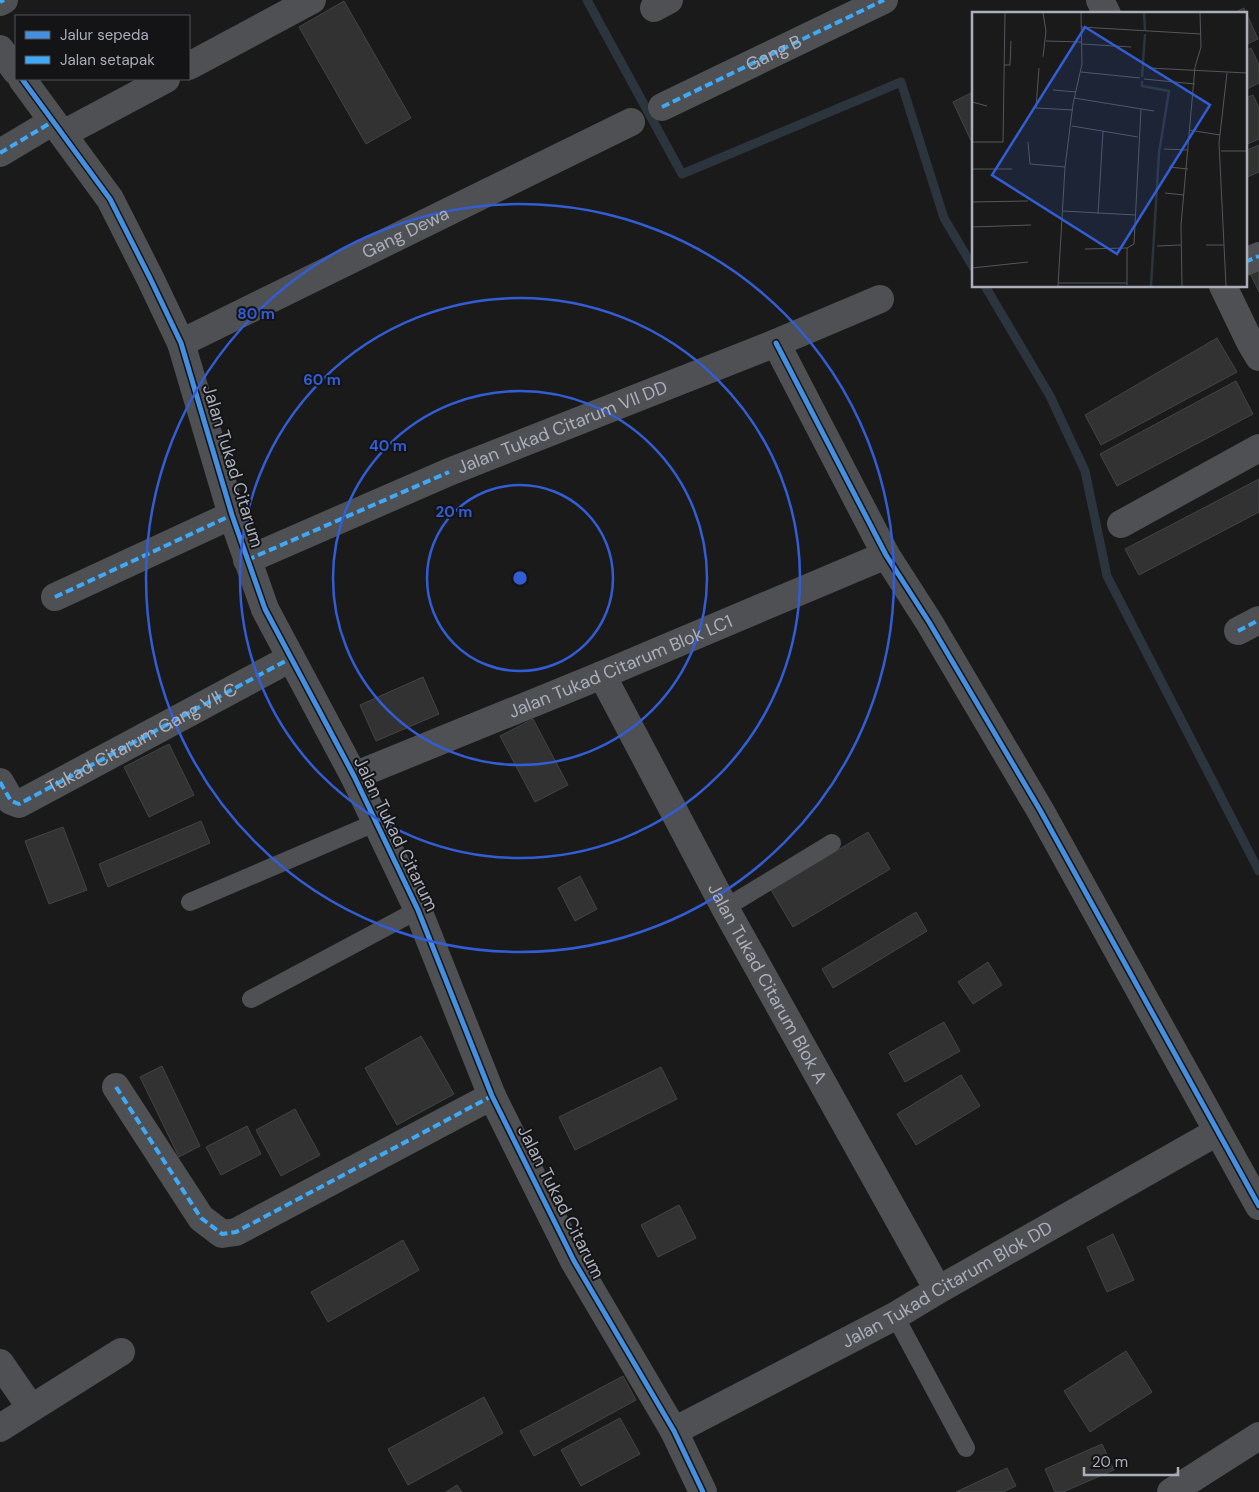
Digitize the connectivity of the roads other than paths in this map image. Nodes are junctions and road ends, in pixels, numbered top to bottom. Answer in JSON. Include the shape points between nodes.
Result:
{"nodes":[{"id":1,"x":4,"y":0,"type":"edge"},
{"id":2,"x":312,"y":0,"type":"edge"},
{"id":3,"x":884,"y":0,"type":"edge"},
{"id":4,"x":1100,"y":0,"type":"edge"},
{"id":5,"x":0,"y":2,"type":"edge"},
{"id":6,"x":1106,"y":12,"type":"edge"},
{"id":7,"x":0,"y":48,"type":"edge"},
{"id":8,"x":190,"y":65,"type":"edge"},
{"id":9,"x":15,"y":70,"type":"edge"},
{"id":10,"x":23,"y":80,"type":"edge"},
{"id":11,"x":164,"y":80,"type":"edge"},
{"id":12,"x":662,"y":107,"type":"dead end"},
{"id":13,"x":631,"y":122,"type":"dead end"},
{"id":14,"x":58,"y":128,"type":"junction"},
{"id":15,"x":0,"y":153,"type":"edge"},
{"id":16,"x":1259,"y":256,"type":"edge"},
{"id":17,"x":1246,"y":262,"type":"edge"},
{"id":18,"x":1224,"y":288,"type":"edge"},
{"id":19,"x":880,"y":299,"type":"dead end"},
{"id":20,"x":181,"y":343,"type":"junction"},
{"id":21,"x":776,"y":343,"type":"junction"},
{"id":22,"x":1259,"y":357,"type":"edge"},
{"id":23,"x":1259,"y":448,"type":"edge"},
{"id":24,"x":232,"y":515,"type":"junction"},
{"id":25,"x":1121,"y":524,"type":"dead end"},
{"id":26,"x":886,"y":555,"type":"junction"},
{"id":27,"x":247,"y":560,"type":"junction"},
{"id":28,"x":55,"y":597,"type":"dead end"},
{"id":29,"x":291,"y":658,"type":"junction"},
{"id":30,"x":602,"y":675,"type":"junction"},
{"id":31,"x":354,"y":776,"type":"junction"},
{"id":32,"x":0,"y":782,"type":"edge"},
{"id":33,"x":377,"y":822,"type":"junction"},
{"id":34,"x":832,"y":843,"type":"dead end"},
{"id":35,"x":190,"y":902,"type":"dead end"},
{"id":36,"x":725,"y":908,"type":"junction"},
{"id":37,"x":418,"y":910,"type":"junction"},
{"id":38,"x":250,"y":999,"type":"dead end"},
{"id":39,"x":116,"y":1087,"type":"dead end"},
{"id":40,"x":492,"y":1096,"type":"junction"},
{"id":41,"x":1217,"y":1132,"type":"junction"},
{"id":42,"x":1259,"y":1206,"type":"edge"},
{"id":43,"x":938,"y":1290,"type":"junction"},
{"id":44,"x":896,"y":1316,"type":"junction"},
{"id":45,"x":121,"y":1352,"type":"dead end"},
{"id":46,"x":0,"y":1362,"type":"edge"},
{"id":47,"x":31,"y":1408,"type":"junction"},
{"id":48,"x":0,"y":1428,"type":"edge"},
{"id":49,"x":674,"y":1431,"type":"junction"},
{"id":50,"x":1259,"y":1436,"type":"edge"},
{"id":51,"x":966,"y":1448,"type":"dead end"},
{"id":52,"x":703,"y":1492,"type":"edge"},
{"id":53,"x":1171,"y":1492,"type":"edge"}],
"edges":[{"from":1,"to":5,"type":"street"},
{"from":2,"to":8,"type":"street"},
{"from":3,"to":12,"type":"street","name":"Gang B"},
{"from":4,"to":6,"type":"street"},
{"from":7,"to":9,"type":"street"},
{"from":10,"to":14,"type":"street","name":"Jalan Tukad Citarum"},
{"from":11,"to":14,"type":"street"},
{"from":13,"to":20,"type":"street","name":"Gang Dewa"},
{"from":14,"to":15,"type":"street"},
{"from":14,"to":20,"type":"street","name":"Jalan Tukad Citarum","via":[[110,199]]},
{"from":16,"to":17,"type":"street"},
{"from":18,"to":22,"type":"street"},
{"from":19,"to":21,"type":"street","name":"Jalan Tukad Citarum VII DD"},
{"from":20,"to":24,"type":"street","name":"Jalan Tukad Citarum"},
{"from":21,"to":26,"type":"street"},
{"from":21,"to":27,"type":"street","name":"Jalan Tukad Citarum VII DD","via":[[449,472]]},
{"from":23,"to":25,"type":"street"},
{"from":24,"to":27,"type":"street","name":"Jalan Tukad Citarum"},
{"from":24,"to":28,"type":"street"},
{"from":26,"to":30,"type":"street","name":"Jalan Tukad Citarum Blok LC1"},
{"from":26,"to":41,"type":"street","via":[[1040,810]]},
{"from":27,"to":29,"type":"street","name":"Jalan Tukad Citarum","via":[[265,609]]},
{"from":29,"to":31,"type":"street","name":"Jalan Tukad Citarum"},
{"from":29,"to":32,"type":"street","name":"Tukad Citarum Gang VII C","via":[[19,804],[11,801]]},
{"from":30,"to":31,"type":"street","name":"Jalan Tukad Citarum Blok LC1"},
{"from":30,"to":36,"type":"street","name":"Jalan Tukad Citarum Blok A"},
{"from":31,"to":33,"type":"street","name":"Jalan Tukad Citarum"},
{"from":33,"to":35,"type":"lane"},
{"from":33,"to":37,"type":"street","name":"Jalan Tukad Citarum"},
{"from":34,"to":36,"type":"lane"},
{"from":36,"to":43,"type":"street","name":"Jalan Tukad Citarum Blok A"},
{"from":37,"to":38,"type":"lane"},
{"from":37,"to":40,"type":"street","name":"Jalan Tukad Citarum"},
{"from":39,"to":40,"type":"street","via":[[201,1218],[222,1234],[236,1232]]},
{"from":40,"to":49,"type":"street","name":"Jalan Tukad Citarum","via":[[574,1261]]},
{"from":41,"to":42,"type":"street"},
{"from":41,"to":43,"type":"street","name":"Jalan Tukad Citarum Blok DD"},
{"from":43,"to":44,"type":"street","name":"Jalan Tukad Citarum Blok DD"},
{"from":44,"to":49,"type":"street","name":"Jalan Tukad Citarum Blok DD"},
{"from":44,"to":51,"type":"lane"},
{"from":45,"to":47,"type":"street"},
{"from":46,"to":47,"type":"street"},
{"from":47,"to":48,"type":"street"},
{"from":49,"to":52,"type":"street","name":"Jalan Tukad Citarum"},
{"from":50,"to":53,"type":"street"}]}
